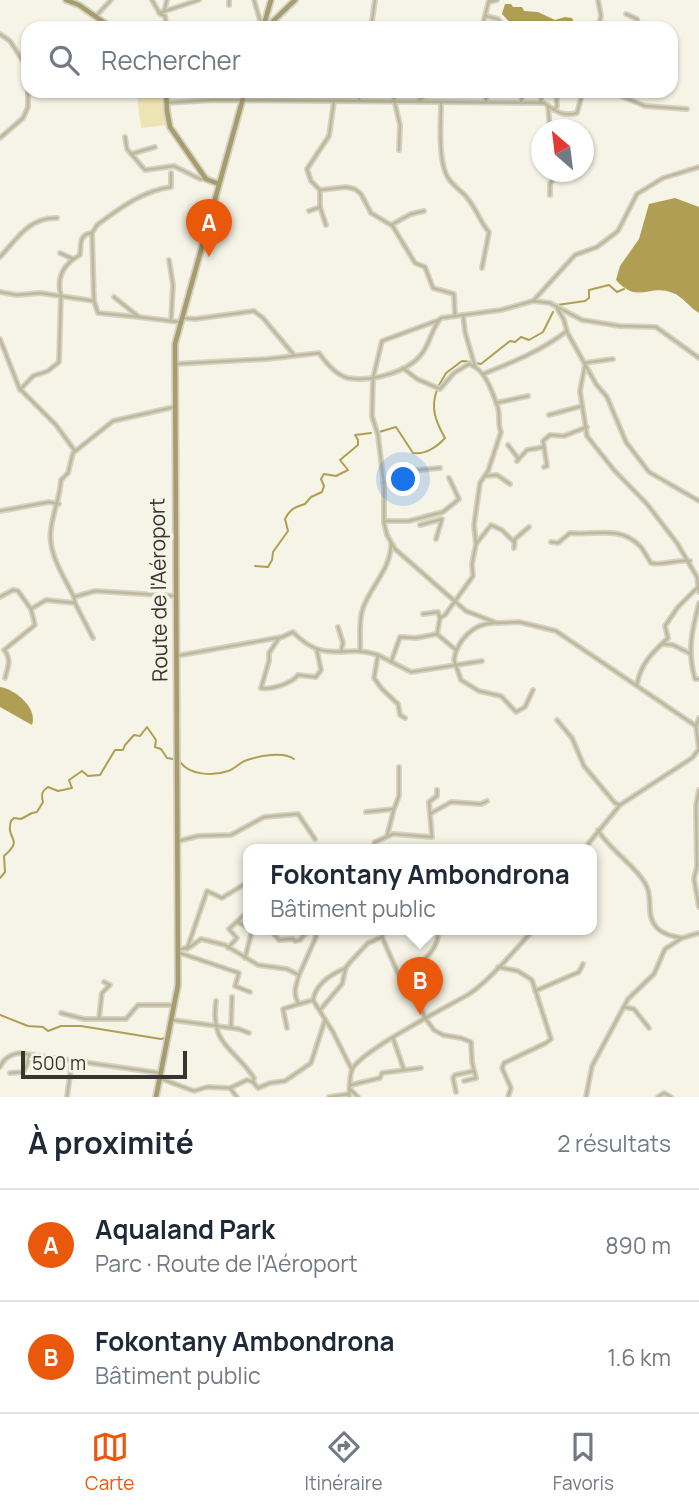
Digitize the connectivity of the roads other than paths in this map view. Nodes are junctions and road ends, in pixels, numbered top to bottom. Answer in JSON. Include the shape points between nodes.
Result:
{"nodes":[{"id":1,"x":66,"y":0,"type":"edge"},
{"id":2,"x":111,"y":0,"type":"edge"},
{"id":3,"x":152,"y":0,"type":"edge"},
{"id":4,"x":167,"y":0,"type":"edge"},
{"id":5,"x":199,"y":0,"type":"edge"},
{"id":6,"x":254,"y":0,"type":"edge"},
{"id":7,"x":271,"y":0,"type":"edge"},
{"id":8,"x":295,"y":0,"type":"edge"},
{"id":9,"x":375,"y":0,"type":"edge"},
{"id":10,"x":497,"y":0,"type":"edge"},
{"id":11,"x":598,"y":0,"type":"edge"},
{"id":12,"x":489,"y":1,"type":"edge"},
{"id":13,"x":79,"y":2,"type":"edge"},
{"id":14,"x":164,"y":11,"type":"junction"},
{"id":15,"x":159,"y":13,"type":"junction"},
{"id":16,"x":626,"y":14,"type":"dead end"},
{"id":17,"x":96,"y":16,"type":"junction"},
{"id":18,"x":486,"y":16,"type":"junction"},
{"id":19,"x":102,"y":21,"type":"edge"},
{"id":20,"x":166,"y":21,"type":"edge"},
{"id":21,"x":262,"y":21,"type":"edge"},
{"id":22,"x":266,"y":21,"type":"edge"},
{"id":23,"x":272,"y":21,"type":"edge"},
{"id":24,"x":373,"y":21,"type":"edge"},
{"id":25,"x":484,"y":21,"type":"edge"},
{"id":26,"x":499,"y":21,"type":"edge"},
{"id":27,"x":600,"y":21,"type":"edge"},
{"id":28,"x":637,"y":21,"type":"edge"},
{"id":29,"x":0,"y":34,"type":"edge"},
{"id":30,"x":21,"y":58,"type":"edge"},
{"id":31,"x":28,"y":98,"type":"edge"},
{"id":32,"x":166,"y":98,"type":"edge"},
{"id":33,"x":243,"y":98,"type":"edge"},
{"id":34,"x":359,"y":98,"type":"edge"},
{"id":35,"x":393,"y":98,"type":"edge"},
{"id":36,"x":421,"y":98,"type":"edge"},
{"id":37,"x":486,"y":98,"type":"edge"},
{"id":38,"x":522,"y":98,"type":"edge"},
{"id":39,"x":541,"y":98,"type":"edge"},
{"id":40,"x":556,"y":98,"type":"edge"},
{"id":41,"x":581,"y":98,"type":"edge"},
{"id":42,"x":626,"y":98,"type":"edge"},
{"id":43,"x":334,"y":101,"type":"junction"},
{"id":44,"x":242,"y":102,"type":"junction"},
{"id":45,"x":359,"y":102,"type":"junction"},
{"id":46,"x":393,"y":102,"type":"junction"},
{"id":47,"x":416,"y":102,"type":"junction"},
{"id":48,"x":441,"y":102,"type":"junction"},
{"id":49,"x":166,"y":103,"type":"junction"},
{"id":50,"x":486,"y":103,"type":"junction"},
{"id":51,"x":521,"y":103,"type":"junction"},
{"id":52,"x":541,"y":103,"type":"junction"},
{"id":53,"x":548,"y":106,"type":"junction"},
{"id":54,"x":687,"y":109,"type":"dead end"},
{"id":55,"x":554,"y":110,"type":"junction"},
{"id":56,"x":549,"y":119,"type":"edge"},
{"id":57,"x":125,"y":137,"type":"dead end"},
{"id":58,"x":0,"y":138,"type":"edge"},
{"id":59,"x":155,"y":147,"type":"dead end"},
{"id":60,"x":399,"y":150,"type":"dead end"},
{"id":61,"x":131,"y":155,"type":"junction"},
{"id":62,"x":699,"y":167,"type":"edge"},
{"id":63,"x":171,"y":173,"type":"dead end"},
{"id":64,"x":206,"y":179,"type":"junction"},
{"id":65,"x":551,"y":182,"type":"edge"},
{"id":66,"x":216,"y":184,"type":"junction"},
{"id":67,"x":320,"y":190,"type":"junction"},
{"id":68,"x":550,"y":195,"type":"dead end"},
{"id":69,"x":320,"y":207,"type":"junction"},
{"id":70,"x":309,"y":211,"type":"dead end"},
{"id":71,"x":424,"y":211,"type":"dead end"},
{"id":72,"x":57,"y":218,"type":"dead end"},
{"id":73,"x":326,"y":225,"type":"dead end"},
{"id":74,"x":393,"y":225,"type":"junction"},
{"id":75,"x":92,"y":233,"type":"junction"},
{"id":76,"x":60,"y":253,"type":"dead end"},
{"id":77,"x":0,"y":257,"type":"edge"},
{"id":78,"x":73,"y":259,"type":"junction"},
{"id":79,"x":169,"y":260,"type":"dead end"},
{"id":80,"x":482,"y":268,"type":"dead end"},
{"id":81,"x":0,"y":292,"type":"edge"},
{"id":82,"x":61,"y":295,"type":"junction"},
{"id":83,"x":114,"y":297,"type":"dead end"},
{"id":84,"x":94,"y":301,"type":"junction"},
{"id":85,"x":533,"y":301,"type":"junction"},
{"id":86,"x":557,"y":308,"type":"junction"},
{"id":87,"x":455,"y":315,"type":"junction"},
{"id":88,"x":463,"y":315,"type":"junction"},
{"id":89,"x":139,"y":317,"type":"junction"},
{"id":90,"x":181,"y":320,"type":"junction"},
{"id":91,"x":439,"y":320,"type":"junction"},
{"id":92,"x":171,"y":321,"type":"junction"},
{"id":93,"x":567,"y":331,"type":"junction"},
{"id":94,"x":0,"y":339,"type":"edge"},
{"id":95,"x":294,"y":355,"type":"junction"},
{"id":96,"x":699,"y":358,"type":"edge"},
{"id":97,"x":612,"y":359,"type":"dead end"},
{"id":98,"x":174,"y":364,"type":"junction"},
{"id":99,"x":585,"y":364,"type":"junction"},
{"id":100,"x":475,"y":366,"type":"junction"},
{"id":101,"x":403,"y":369,"type":"junction"},
{"id":102,"x":482,"y":374,"type":"junction"},
{"id":103,"x":373,"y":378,"type":"junction"},
{"id":104,"x":20,"y":390,"type":"junction"},
{"id":105,"x":528,"y":396,"type":"dead end"},
{"id":106,"x":496,"y":403,"type":"junction"},
{"id":107,"x":582,"y":405,"type":"junction"},
{"id":108,"x":174,"y":407,"type":"junction"},
{"id":109,"x":550,"y":415,"type":"dead end"},
{"id":110,"x":587,"y":427,"type":"junction"},
{"id":111,"x":508,"y":445,"type":"dead end"},
{"id":112,"x":544,"y":447,"type":"junction"},
{"id":113,"x":75,"y":451,"type":"junction"},
{"id":114,"x":544,"y":467,"type":"dead end"},
{"id":115,"x":440,"y":468,"type":"dead end"},
{"id":116,"x":485,"y":476,"type":"junction"},
{"id":117,"x":449,"y":478,"type":"dead end"},
{"id":118,"x":383,"y":483,"type":"junction"},
{"id":119,"x":510,"y":484,"type":"dead end"},
{"id":120,"x":699,"y":500,"type":"edge"},
{"id":121,"x":59,"y":504,"type":"junction"},
{"id":122,"x":0,"y":512,"type":"edge"},
{"id":123,"x":439,"y":513,"type":"junction"},
{"id":124,"x":438,"y":519,"type":"junction"},
{"id":125,"x":384,"y":521,"type":"junction"},
{"id":126,"x":420,"y":525,"type":"dead end"},
{"id":127,"x":529,"y":527,"type":"dead end"},
{"id":128,"x":436,"y":539,"type":"dead end"},
{"id":129,"x":514,"y":541,"type":"junction"},
{"id":130,"x":551,"y":542,"type":"dead end"},
{"id":131,"x":391,"y":543,"type":"junction"},
{"id":132,"x":476,"y":544,"type":"junction"},
{"id":133,"x":514,"y":548,"type":"dead end"},
{"id":134,"x":690,"y":561,"type":"junction"},
{"id":135,"x":699,"y":586,"type":"edge"},
{"id":136,"x":699,"y":592,"type":"edge"},
{"id":137,"x":172,"y":596,"type":"junction"},
{"id":138,"x":0,"y":597,"type":"edge"},
{"id":139,"x":74,"y":597,"type":"junction"},
{"id":140,"x":454,"y":600,"type":"junction"},
{"id":141,"x":75,"y":603,"type":"junction"},
{"id":142,"x":699,"y":603,"type":"edge"},
{"id":143,"x":31,"y":609,"type":"junction"},
{"id":144,"x":423,"y":614,"type":"dead end"},
{"id":145,"x":440,"y":618,"type":"junction"},
{"id":146,"x":497,"y":623,"type":"junction"},
{"id":147,"x":338,"y":627,"type":"dead end"},
{"id":148,"x":437,"y":634,"type":"junction"},
{"id":149,"x":93,"y":638,"type":"dead end"},
{"id":150,"x":280,"y":638,"type":"junction"},
{"id":151,"x":662,"y":644,"type":"junction"},
{"id":152,"x":457,"y":650,"type":"junction"},
{"id":153,"x":317,"y":651,"type":"junction"},
{"id":154,"x":360,"y":651,"type":"junction"},
{"id":155,"x":341,"y":652,"type":"junction"},
{"id":156,"x":691,"y":654,"type":"junction"},
{"id":157,"x":377,"y":655,"type":"junction"},
{"id":158,"x":176,"y":656,"type":"junction"},
{"id":159,"x":482,"y":661,"type":"dead end"},
{"id":160,"x":391,"y":662,"type":"junction"},
{"id":161,"x":454,"y":664,"type":"junction"},
{"id":162,"x":5,"y":678,"type":"dead end"},
{"id":163,"x":699,"y":679,"type":"edge"},
{"id":164,"x":637,"y":685,"type":"junction"},
{"id":165,"x":533,"y":690,"type":"dead end"},
{"id":166,"x":405,"y":718,"type":"dead end"},
{"id":167,"x":699,"y":718,"type":"edge"},
{"id":168,"x":556,"y":720,"type":"dead end"},
{"id":169,"x":697,"y":725,"type":"edge"},
{"id":170,"x":699,"y":749,"type":"edge"},
{"id":171,"x":399,"y":767,"type":"dead end"},
{"id":172,"x":437,"y":790,"type":"dead end"},
{"id":173,"x":699,"y":790,"type":"edge"},
{"id":174,"x":487,"y":800,"type":"dead end"},
{"id":175,"x":620,"y":805,"type":"junction"},
{"id":176,"x":394,"y":809,"type":"junction"},
{"id":177,"x":366,"y":812,"type":"dead end"},
{"id":178,"x":430,"y":814,"type":"junction"},
{"id":179,"x":598,"y":830,"type":"junction"},
{"id":180,"x":387,"y":836,"type":"junction"},
{"id":181,"x":315,"y":839,"type":"dead end"},
{"id":182,"x":176,"y":842,"type":"junction"},
{"id":183,"x":373,"y":844,"type":"edge"},
{"id":184,"x":588,"y":844,"type":"edge"},
{"id":185,"x":243,"y":885,"type":"edge"},
{"id":186,"x":699,"y":907,"type":"edge"},
{"id":187,"x":243,"y":918,"type":"edge"},
{"id":188,"x":237,"y":922,"type":"junction"},
{"id":189,"x":243,"y":925,"type":"edge"},
{"id":190,"x":699,"y":933,"type":"edge"},
{"id":191,"x":251,"y":935,"type":"edge"},
{"id":192,"x":275,"y":935,"type":"edge"},
{"id":193,"x":305,"y":935,"type":"edge"},
{"id":194,"x":315,"y":935,"type":"edge"},
{"id":195,"x":439,"y":935,"type":"edge"},
{"id":196,"x":528,"y":935,"type":"edge"},
{"id":197,"x":382,"y":937,"type":"joint"},
{"id":198,"x":682,"y":938,"type":"junction"},
{"id":199,"x":187,"y":948,"type":"junction"},
{"id":200,"x":228,"y":948,"type":"junction"},
{"id":201,"x":177,"y":951,"type":"junction"},
{"id":202,"x":245,"y":958,"type":"junction"},
{"id":203,"x":583,"y":964,"type":"dead end"},
{"id":204,"x":346,"y":967,"type":"junction"},
{"id":205,"x":498,"y":967,"type":"junction"},
{"id":206,"x":299,"y":975,"type":"junction"},
{"id":207,"x":400,"y":978,"type":"junction"},
{"id":208,"x":104,"y":982,"type":"dead end"},
{"id":209,"x":535,"y":991,"type":"junction"},
{"id":210,"x":250,"y":992,"type":"dead end"},
{"id":211,"x":232,"y":998,"type":"dead end"},
{"id":212,"x":313,"y":1000,"type":"junction"},
{"id":213,"x":216,"y":1001,"type":"dead end"},
{"id":214,"x":299,"y":1004,"type":"junction"},
{"id":215,"x":175,"y":1005,"type":"junction"},
{"id":216,"x":624,"y":1006,"type":"junction"},
{"id":217,"x":320,"y":1010,"type":"junction"},
{"id":218,"x":61,"y":1013,"type":"dead end"},
{"id":219,"x":99,"y":1018,"type":"junction"},
{"id":220,"x":425,"y":1018,"type":"junction"},
{"id":221,"x":325,"y":1019,"type":"junction"},
{"id":222,"x":172,"y":1020,"type":"junction"},
{"id":223,"x":214,"y":1026,"type":"junction"},
{"id":224,"x":231,"y":1028,"type":"junction"},
{"id":225,"x":287,"y":1028,"type":"dead end"},
{"id":226,"x":649,"y":1028,"type":"dead end"},
{"id":227,"x":249,"y":1033,"type":"dead end"},
{"id":228,"x":393,"y":1038,"type":"junction"},
{"id":229,"x":29,"y":1055,"type":"junction"},
{"id":230,"x":72,"y":1061,"type":"junction"},
{"id":231,"x":0,"y":1067,"type":"edge"},
{"id":232,"x":421,"y":1068,"type":"dead end"},
{"id":233,"x":352,"y":1070,"type":"junction"},
{"id":234,"x":404,"y":1070,"type":"junction"},
{"id":235,"x":474,"y":1071,"type":"junction"},
{"id":236,"x":10,"y":1073,"type":"dead end"},
{"id":237,"x":159,"y":1076,"type":"junction"},
{"id":238,"x":464,"y":1081,"type":"dead end"},
{"id":239,"x":253,"y":1082,"type":"junction"},
{"id":240,"x":230,"y":1088,"type":"junction"},
{"id":241,"x":350,"y":1091,"type":"edge"},
{"id":242,"x":456,"y":1092,"type":"dead end"},
{"id":243,"x":67,"y":1097,"type":"edge"},
{"id":244,"x":156,"y":1097,"type":"edge"},
{"id":245,"x":237,"y":1097,"type":"edge"},
{"id":246,"x":329,"y":1097,"type":"edge"},
{"id":247,"x":358,"y":1097,"type":"edge"},
{"id":248,"x":508,"y":1097,"type":"edge"},
{"id":249,"x":586,"y":1097,"type":"edge"},
{"id":250,"x":658,"y":1097,"type":"edge"},
{"id":251,"x":671,"y":1097,"type":"edge"}],
"edges":[{"from":1,"to":13,"type":"main road"},
{"from":2,"to":17,"type":"street"},
{"from":3,"to":15,"type":"street"},
{"from":4,"to":14,"type":"street"},
{"from":5,"to":14,"type":"street"},
{"from":6,"to":21,"type":"street"},
{"from":7,"to":22,"type":"main road"},
{"from":8,"to":23,"type":"main road"},
{"from":9,"to":24,"type":"street"},
{"from":10,"to":12,"type":"street"},
{"from":11,"to":27,"type":"street"},
{"from":12,"to":18,"type":"street"},
{"from":13,"to":17,"type":"main road"},
{"from":14,"to":15,"type":"street"},
{"from":15,"to":20,"type":"street"},
{"from":16,"to":28,"type":"street"},
{"from":17,"to":19,"type":"main road"},
{"from":18,"to":25,"type":"street"},
{"from":18,"to":26,"type":"street"},
{"from":29,"to":30,"type":"street"},
{"from":31,"to":58,"type":"street","via":[[23,118]]},
{"from":32,"to":49,"type":"main road"},
{"from":33,"to":44,"type":"main road"},
{"from":34,"to":45,"type":"street"},
{"from":35,"to":46,"type":"street"},
{"from":36,"to":47,"type":"street"},
{"from":37,"to":50,"type":"street"},
{"from":38,"to":51,"type":"street"},
{"from":39,"to":52,"type":"street"},
{"from":40,"to":55,"type":"street"},
{"from":41,"to":55,"type":"street","via":[[576,113]]},
{"from":42,"to":54,"type":"street","via":[[645,106]]},
{"from":43,"to":44,"type":"street"},
{"from":43,"to":45,"type":"street"},
{"from":43,"to":67,"type":"street","via":[[329,136],[307,169]]},
{"from":44,"to":49,"type":"street"},
{"from":44,"to":66,"type":"main road"},
{"from":45,"to":46,"type":"street"},
{"from":46,"to":47,"type":"street"},
{"from":46,"to":60,"type":"street","via":[[400,125]]},
{"from":47,"to":48,"type":"street"},
{"from":48,"to":50,"type":"street"},
{"from":48,"to":80,"type":"street","via":[[446,174],[489,232]]},
{"from":49,"to":64,"type":"main road","via":[[170,127]]},
{"from":50,"to":51,"type":"street"},
{"from":51,"to":52,"type":"street"},
{"from":52,"to":53,"type":"street"},
{"from":53,"to":55,"type":"street"},
{"from":53,"to":56,"type":"street"},
{"from":57,"to":61,"type":"street"},
{"from":59,"to":61,"type":"street"},
{"from":61,"to":64,"type":"street","via":[[145,170],[174,166]]},
{"from":62,"to":85,"type":"street","via":[[663,178],[637,194],[618,231],[597,247],[575,255]]},
{"from":63,"to":75,"type":"street","via":[[171,187],[143,194]]},
{"from":64,"to":66,"type":"main road"},
{"from":65,"to":68,"type":"street"},
{"from":66,"to":90,"type":"main road","name":"Route de l'Aéroport"},
{"from":67,"to":69,"type":"street"},
{"from":67,"to":74,"type":"street","via":[[355,189],[371,213]]},
{"from":69,"to":70,"type":"street"},
{"from":69,"to":73,"type":"street"},
{"from":71,"to":74,"type":"street"},
{"from":72,"to":77,"type":"street","via":[[42,219],[23,231]]},
{"from":74,"to":87,"type":"street","via":[[415,263],[425,267],[433,288],[454,294]]},
{"from":75,"to":78,"type":"street","via":[[84,234],[80,255]]},
{"from":75,"to":84,"type":"street"},
{"from":76,"to":78,"type":"street"},
{"from":78,"to":82,"type":"street","via":[[61,276]]},
{"from":79,"to":92,"type":"street"},
{"from":81,"to":82,"type":"street"},
{"from":82,"to":84,"type":"street"},
{"from":82,"to":104,"type":"street","via":[[60,362],[33,376]]},
{"from":83,"to":89,"type":"street"},
{"from":84,"to":89,"type":"street","via":[[98,313]]},
{"from":85,"to":86,"type":"street"},
{"from":85,"to":88,"type":"street"},
{"from":86,"to":93,"type":"street"},
{"from":86,"to":96,"type":"street","via":[[582,320],[656,327]]},
{"from":87,"to":88,"type":"street"},
{"from":87,"to":91,"type":"street"},
{"from":88,"to":100,"type":"street"},
{"from":89,"to":92,"type":"street"},
{"from":90,"to":92,"type":"street"},
{"from":90,"to":95,"type":"street","via":[[254,311]]},
{"from":90,"to":98,"type":"main road","name":"Route de l'Aéroport"},
{"from":91,"to":101,"type":"street","via":[[422,354]]},
{"from":91,"to":103,"type":"street","via":[[382,341]]},
{"from":93,"to":99,"type":"street"},
{"from":93,"to":102,"type":"street","via":[[528,356]]},
{"from":94,"to":104,"type":"street"},
{"from":95,"to":98,"type":"street"},
{"from":95,"to":103,"type":"street","via":[[319,353],[341,375]]},
{"from":97,"to":99,"type":"street"},
{"from":98,"to":108,"type":"main road","name":"Route de l'Aéroport"},
{"from":99,"to":107,"type":"street"},
{"from":99,"to":120,"type":"street","via":[[607,397],[626,442],[649,472]]},
{"from":100,"to":101,"type":"street","via":[[469,364],[454,373],[440,389]]},
{"from":100,"to":102,"type":"street"},
{"from":101,"to":103,"type":"street"},
{"from":102,"to":106,"type":"street"},
{"from":103,"to":118,"type":"street","via":[[372,416]]},
{"from":104,"to":113,"type":"street"},
{"from":105,"to":106,"type":"street"},
{"from":106,"to":116,"type":"street","via":[[500,432]]},
{"from":107,"to":109,"type":"street"},
{"from":107,"to":110,"type":"street"},
{"from":108,"to":113,"type":"street","via":[[113,421]]},
{"from":108,"to":137,"type":"main road","name":"Route de l'Aéroport"},
{"from":110,"to":112,"type":"street","via":[[564,436],[550,435],[543,441]]},
{"from":110,"to":134,"type":"street","via":[[590,442],[647,504]]},
{"from":111,"to":112,"type":"street","via":[[518,460],[527,450]]},
{"from":112,"to":114,"type":"street"},
{"from":113,"to":121,"type":"street","via":[[61,480]]},
{"from":115,"to":118,"type":"street","via":[[408,471]]},
{"from":116,"to":119,"type":"street","via":[[497,475]]},
{"from":116,"to":132,"type":"street","via":[[474,525]]},
{"from":117,"to":123,"type":"street","via":[[459,499]]},
{"from":118,"to":125,"type":"street"},
{"from":121,"to":122,"type":"street"},
{"from":121,"to":139,"type":"street","via":[[51,548]]},
{"from":123,"to":124,"type":"street"},
{"from":123,"to":125,"type":"street","via":[[409,521]]},
{"from":124,"to":126,"type":"street"},
{"from":124,"to":128,"type":"street","via":[[442,519]]},
{"from":125,"to":131,"type":"street"},
{"from":127,"to":129,"type":"street"},
{"from":129,"to":132,"type":"street","via":[[491,525]]},
{"from":129,"to":133,"type":"street"},
{"from":130,"to":134,"type":"street","via":[[558,543],[570,533],[609,531],[636,542],[651,563]]},
{"from":131,"to":140,"type":"street"},
{"from":131,"to":154,"type":"street","via":[[388,561],[362,610]]},
{"from":132,"to":140,"type":"street","via":[[473,576]]},
{"from":134,"to":135,"type":"street"},
{"from":135,"to":136,"type":"street"},
{"from":135,"to":151,"type":"street","via":[[665,626],[668,638]]},
{"from":137,"to":139,"type":"street","via":[[95,591]]},
{"from":137,"to":158,"type":"main road","name":"Route de l'Aéroport"},
{"from":138,"to":143,"type":"street","via":[[18,591]]},
{"from":139,"to":141,"type":"street"},
{"from":140,"to":145,"type":"street"},
{"from":140,"to":146,"type":"street","via":[[466,611]]},
{"from":141,"to":143,"type":"street","via":[[46,600]]},
{"from":141,"to":149,"type":"street"},
{"from":142,"to":156,"type":"street","via":[[690,634]]},
{"from":143,"to":162,"type":"street","via":[[35,625],[4,650],[10,661]]},
{"from":144,"to":145,"type":"street","via":[[438,612]]},
{"from":145,"to":148,"type":"street"},
{"from":146,"to":152,"type":"street","via":[[477,626]]},
{"from":146,"to":164,"type":"street","via":[[519,622],[556,631]]},
{"from":147,"to":155,"type":"street"},
{"from":148,"to":152,"type":"street"},
{"from":148,"to":160,"type":"street","via":[[400,637]]},
{"from":150,"to":153,"type":"street","via":[[293,632]]},
{"from":150,"to":153,"type":"street","via":[[269,653],[261,688],[292,681],[298,675],[317,677],[321,670]]},
{"from":150,"to":158,"type":"street"},
{"from":151,"to":156,"type":"street"},
{"from":151,"to":164,"type":"street","via":[[645,663]]},
{"from":152,"to":161,"type":"street"},
{"from":153,"to":155,"type":"street"},
{"from":154,"to":155,"type":"street"},
{"from":154,"to":157,"type":"street"},
{"from":156,"to":163,"type":"street","via":[[695,679]]},
{"from":157,"to":160,"type":"street"},
{"from":157,"to":166,"type":"street","via":[[374,678]]},
{"from":158,"to":182,"type":"main road","name":"Route de l'Aéroport"},
{"from":159,"to":161,"type":"street"},
{"from":160,"to":161,"type":"street","via":[[411,672]]},
{"from":161,"to":165,"type":"street","via":[[461,680],[478,691],[501,696],[516,712],[526,707]]},
{"from":164,"to":169,"type":"street"},
{"from":167,"to":169,"type":"street"},
{"from":168,"to":175,"type":"street","via":[[572,738],[584,766]]},
{"from":169,"to":170,"type":"street"},
{"from":170,"to":175,"type":"street"},
{"from":171,"to":176,"type":"street"},
{"from":172,"to":178,"type":"street","via":[[438,796],[429,802]]},
{"from":173,"to":186,"type":"street","via":[[694,879]]},
{"from":174,"to":178,"type":"street","via":[[481,804],[451,802]]},
{"from":175,"to":179,"type":"street"},
{"from":176,"to":177,"type":"street"},
{"from":176,"to":180,"type":"street"},
{"from":178,"to":180,"type":"street","via":[[432,837]]},
{"from":179,"to":184,"type":"street"},
{"from":179,"to":198,"type":"street","via":[[649,891],[649,911],[657,928]]},
{"from":180,"to":183,"type":"street"},
{"from":181,"to":182,"type":"street","via":[[298,814],[264,817],[231,835]]},
{"from":182,"to":201,"type":"main road","name":"Route de l'Aéroport"},
{"from":185,"to":199,"type":"street","via":[[222,898],[206,891]]},
{"from":187,"to":188,"type":"street"},
{"from":188,"to":189,"type":"street"},
{"from":188,"to":200,"type":"street","via":[[229,929],[237,938]]},
{"from":190,"to":198,"type":"street"},
{"from":191,"to":202,"type":"street"},
{"from":192,"to":193,"type":"street","via":[[279,940],[295,941]]},
{"from":194,"to":206,"type":"street"},
{"from":195,"to":207,"type":"street","via":[[434,950]]},
{"from":196,"to":205,"type":"street"},
{"from":197,"to":204,"type":"street","via":[[368,943]]},
{"from":197,"to":207,"type":"street"},
{"from":198,"to":216,"type":"street","via":[[665,949],[654,974]]},
{"from":199,"to":200,"type":"street","via":[[201,939]]},
{"from":199,"to":201,"type":"street"},
{"from":200,"to":202,"type":"street"},
{"from":201,"to":210,"type":"street","via":[[239,973],[236,986]]},
{"from":201,"to":215,"type":"main road","name":"Route de l'Aéroport"},
{"from":202,"to":206,"type":"street"},
{"from":203,"to":209,"type":"street","via":[[579,972]]},
{"from":204,"to":212,"type":"street","via":[[328,975]]},
{"from":204,"to":217,"type":"street","via":[[342,984]]},
{"from":205,"to":209,"type":"street","via":[[532,980]]},
{"from":205,"to":220,"type":"street","via":[[470,993]]},
{"from":206,"to":214,"type":"street","via":[[294,993]]},
{"from":207,"to":220,"type":"street"},
{"from":208,"to":219,"type":"street","via":[[110,985],[102,993]]},
{"from":209,"to":248,"type":"street","via":[[551,1039],[504,1063],[511,1088]]},
{"from":211,"to":224,"type":"street"},
{"from":212,"to":214,"type":"street"},
{"from":212,"to":217,"type":"street"},
{"from":213,"to":223,"type":"street"},
{"from":214,"to":225,"type":"street","via":[[283,1009]]},
{"from":215,"to":219,"type":"street","via":[[138,1005],[126,1019]]},
{"from":215,"to":222,"type":"main road","name":"Route de l'Aéroport"},
{"from":216,"to":226,"type":"street","via":[[634,1009]]},
{"from":216,"to":249,"type":"street","via":[[592,1066]]},
{"from":217,"to":221,"type":"street"},
{"from":218,"to":219,"type":"street"},
{"from":220,"to":228,"type":"street"},
{"from":220,"to":235,"type":"street","via":[[443,1035],[471,1042]]},
{"from":221,"to":233,"type":"street"},
{"from":221,"to":239,"type":"street","via":[[312,1063],[285,1081],[258,1088]]},
{"from":222,"to":223,"type":"street"},
{"from":222,"to":237,"type":"main road","name":"Route de l'Aéroport"},
{"from":223,"to":224,"type":"street"},
{"from":223,"to":239,"type":"street"},
{"from":224,"to":227,"type":"street"},
{"from":228,"to":233,"type":"street"},
{"from":228,"to":234,"type":"street"},
{"from":229,"to":230,"type":"street"},
{"from":229,"to":231,"type":"street","via":[[13,1054]]},
{"from":229,"to":236,"type":"street","via":[[23,1072]]},
{"from":230,"to":237,"type":"street"},
{"from":230,"to":243,"type":"street"},
{"from":232,"to":234,"type":"street"},
{"from":233,"to":241,"type":"street"},
{"from":234,"to":241,"type":"street","via":[[382,1073]]},
{"from":235,"to":238,"type":"street","via":[[476,1078]]},
{"from":235,"to":242,"type":"street","via":[[453,1077]]},
{"from":237,"to":240,"type":"street","via":[[194,1091]]},
{"from":237,"to":244,"type":"main road","name":"Route de l'Aéroport"},
{"from":239,"to":240,"type":"street"},
{"from":240,"to":245,"type":"street"},
{"from":241,"to":246,"type":"street"},
{"from":241,"to":247,"type":"street"},
{"from":250,"to":251,"type":"street","via":[[664,1093]]}]}
